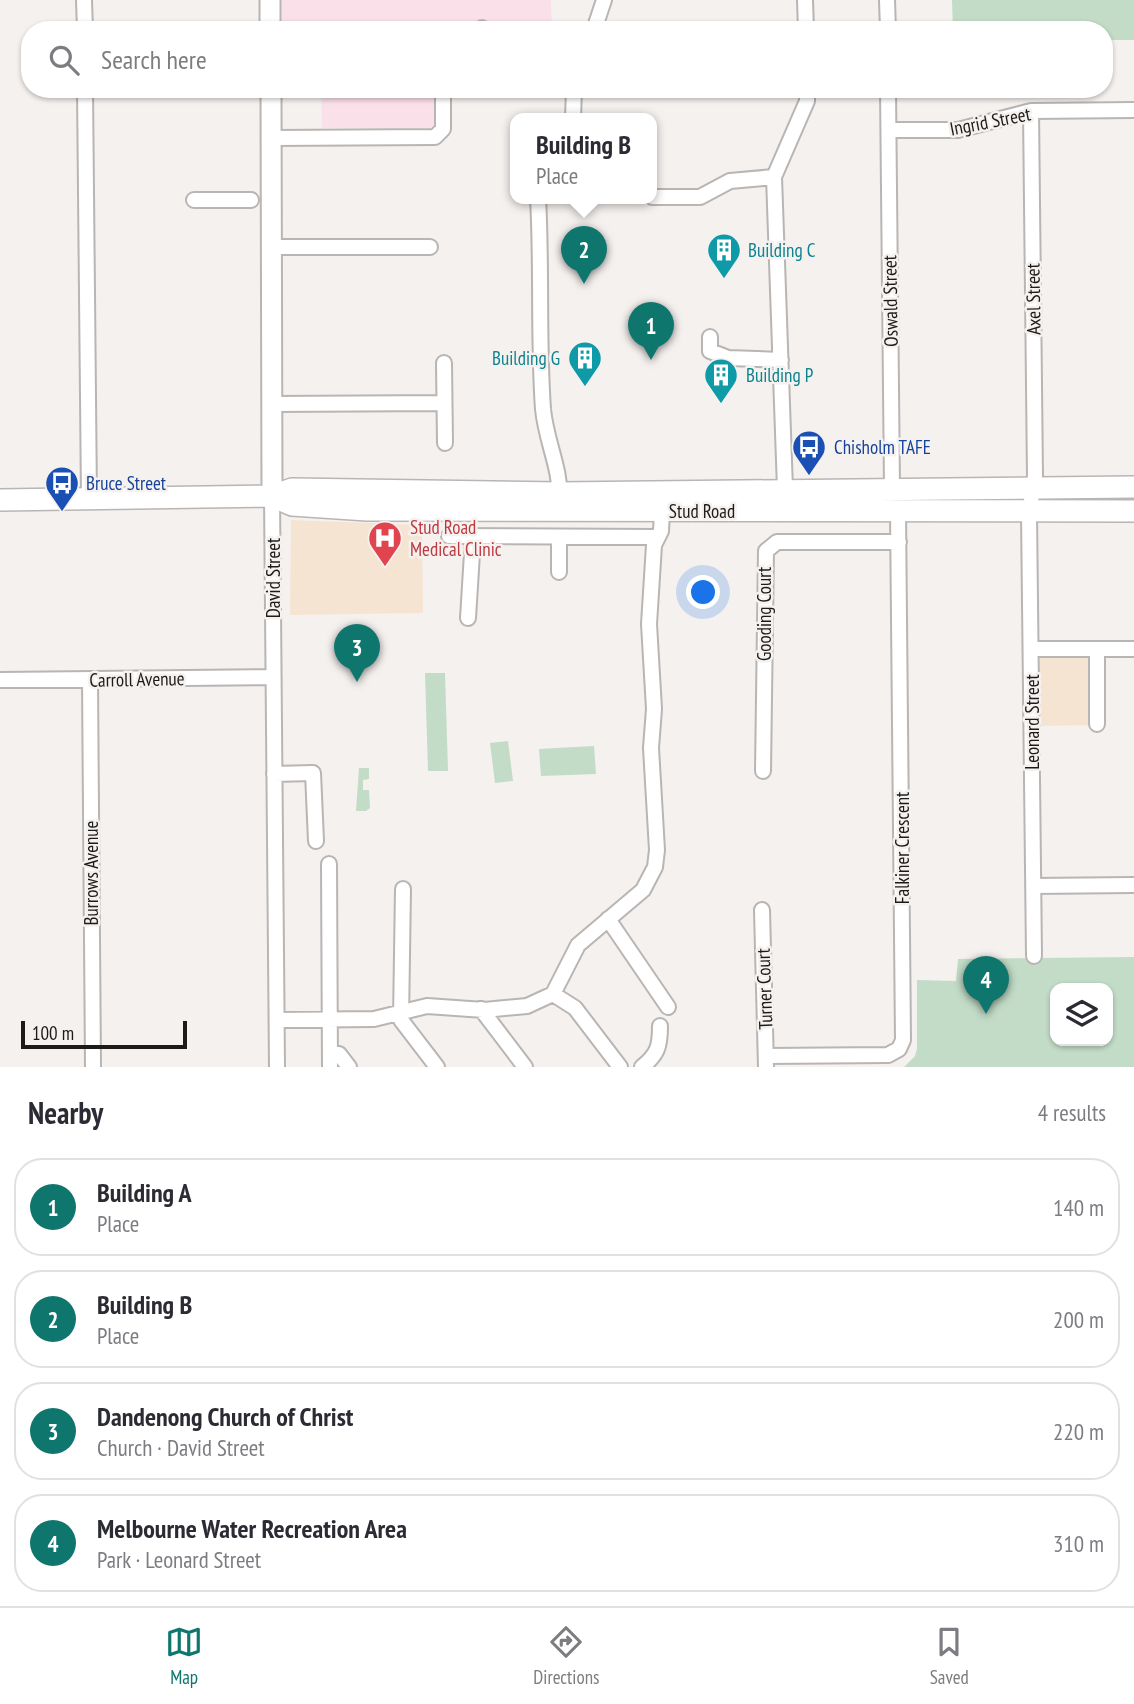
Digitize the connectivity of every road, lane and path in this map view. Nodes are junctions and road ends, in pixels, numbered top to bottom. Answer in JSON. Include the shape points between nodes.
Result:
{"nodes":[{"id":1,"x":84,"y":0,"type":"edge"},
{"id":2,"x":270,"y":0,"type":"edge"},
{"id":3,"x":604,"y":0,"type":"edge"},
{"id":4,"x":805,"y":0,"type":"edge"},
{"id":5,"x":887,"y":0,"type":"edge"},
{"id":6,"x":85,"y":21,"type":"edge"},
{"id":7,"x":270,"y":21,"type":"edge"},
{"id":8,"x":597,"y":21,"type":"edge"},
{"id":9,"x":806,"y":21,"type":"edge"},
{"id":10,"x":888,"y":21,"type":"edge"},
{"id":11,"x":85,"y":98,"type":"edge"},
{"id":12,"x":271,"y":98,"type":"edge"},
{"id":13,"x":443,"y":98,"type":"edge"},
{"id":14,"x":807,"y":98,"type":"edge"},
{"id":15,"x":888,"y":98,"type":"edge"},
{"id":16,"x":1134,"y":110,"type":"edge"},
{"id":17,"x":1031,"y":111,"type":"junction"},
{"id":18,"x":889,"y":130,"type":"junction"},
{"id":19,"x":271,"y":138,"type":"junction"},
{"id":20,"x":774,"y":177,"type":"junction"},
{"id":21,"x":657,"y":197,"type":"edge"},
{"id":22,"x":194,"y":200,"type":"dead end"},
{"id":23,"x":251,"y":200,"type":"dead end"},
{"id":24,"x":538,"y":204,"type":"edge"},
{"id":25,"x":273,"y":247,"type":"junction"},
{"id":26,"x":430,"y":247,"type":"dead end"},
{"id":27,"x":709,"y":337,"type":"dead end"},
{"id":28,"x":781,"y":360,"type":"junction"},
{"id":29,"x":444,"y":363,"type":"dead end"},
{"id":30,"x":444,"y":403,"type":"junction"},
{"id":31,"x":273,"y":404,"type":"junction"},
{"id":32,"x":445,"y":443,"type":"dead end"},
{"id":33,"x":1134,"y":487,"type":"edge"},
{"id":34,"x":892,"y":488,"type":"junction"},
{"id":35,"x":1035,"y":488,"type":"junction"},
{"id":36,"x":785,"y":489,"type":"junction"},
{"id":37,"x":560,"y":493,"type":"junction"},
{"id":38,"x":272,"y":496,"type":"junction"},
{"id":39,"x":89,"y":499,"type":"junction"},
{"id":40,"x":0,"y":500,"type":"edge"},
{"id":41,"x":655,"y":510,"type":"junction"},
{"id":42,"x":1134,"y":511,"type":"edge"},
{"id":43,"x":898,"y":512,"type":"junction"},
{"id":44,"x":1029,"y":513,"type":"junction"},
{"id":45,"x":449,"y":536,"type":"dead end"},
{"id":46,"x":473,"y":537,"type":"junction"},
{"id":47,"x":657,"y":537,"type":"junction"},
{"id":48,"x":559,"y":538,"type":"junction"},
{"id":49,"x":898,"y":542,"type":"junction"},
{"id":50,"x":559,"y":572,"type":"dead end"},
{"id":51,"x":468,"y":618,"type":"dead end"},
{"id":52,"x":1032,"y":649,"type":"junction"},
{"id":53,"x":1097,"y":649,"type":"junction"},
{"id":54,"x":1134,"y":649,"type":"edge"},
{"id":55,"x":273,"y":677,"type":"junction"},
{"id":56,"x":0,"y":680,"type":"edge"},
{"id":57,"x":90,"y":680,"type":"junction"},
{"id":58,"x":1097,"y":724,"type":"dead end"},
{"id":59,"x":762,"y":771,"type":"dead end"},
{"id":60,"x":274,"y":774,"type":"junction"},
{"id":61,"x":316,"y":841,"type":"dead end"},
{"id":62,"x":329,"y":864,"type":"dead end"},
{"id":63,"x":1134,"y":885,"type":"edge"},
{"id":64,"x":1033,"y":886,"type":"junction"},
{"id":65,"x":403,"y":889,"type":"dead end"},
{"id":66,"x":762,"y":910,"type":"dead end"},
{"id":67,"x":608,"y":919,"type":"junction"},
{"id":68,"x":1034,"y":956,"type":"dead end"},
{"id":69,"x":553,"y":994,"type":"junction"},
{"id":70,"x":668,"y":1007,"type":"dead end"},
{"id":71,"x":481,"y":1009,"type":"junction"},
{"id":72,"x":400,"y":1013,"type":"junction"},
{"id":73,"x":277,"y":1020,"type":"junction"},
{"id":74,"x":330,"y":1020,"type":"junction"},
{"id":75,"x":660,"y":1026,"type":"dead end"},
{"id":76,"x":330,"y":1060,"type":"edge"},
{"id":77,"x":766,"y":1061,"type":"edge"},
{"id":78,"x":93,"y":1067,"type":"edge"},
{"id":79,"x":277,"y":1067,"type":"edge"},
{"id":80,"x":349,"y":1067,"type":"edge"},
{"id":81,"x":437,"y":1067,"type":"edge"},
{"id":82,"x":525,"y":1067,"type":"edge"},
{"id":83,"x":620,"y":1067,"type":"edge"},
{"id":84,"x":642,"y":1067,"type":"edge"}],
"edges":[{"from":1,"to":6,"type":"street"},
{"from":2,"to":7,"type":"main road"},
{"from":3,"to":8,"type":"street"},
{"from":4,"to":9,"type":"street"},
{"from":5,"to":10,"type":"street"},
{"from":11,"to":39,"type":"street"},
{"from":12,"to":19,"type":"main road","name":"David Street"},
{"from":13,"to":19,"type":"street","via":[[443,129],[435,137]]},
{"from":14,"to":20,"type":"street"},
{"from":15,"to":18,"type":"street","name":"Oswald Street"},
{"from":16,"to":17,"type":"street","name":"Ingrid Street"},
{"from":17,"to":18,"type":"street","name":"Ingrid Street","via":[[958,130]]},
{"from":17,"to":35,"type":"street","name":"Axel Street"},
{"from":18,"to":34,"type":"street","name":"Oswald Street"},
{"from":19,"to":25,"type":"main road","name":"David Street"},
{"from":20,"to":21,"type":"street","via":[[730,181],[700,197]]},
{"from":20,"to":28,"type":"street"},
{"from":22,"to":23,"type":"street"},
{"from":24,"to":37,"type":"street","via":[[542,388],[546,435],[555,452]]},
{"from":25,"to":26,"type":"street"},
{"from":25,"to":31,"type":"main road","name":"David Street"},
{"from":27,"to":28,"type":"street","via":[[710,351],[728,358]]},
{"from":28,"to":36,"type":"street"},
{"from":29,"to":30,"type":"street"},
{"from":30,"to":31,"type":"street"},
{"from":30,"to":32,"type":"street"},
{"from":31,"to":38,"type":"main road","name":"David Street"},
{"from":33,"to":35,"type":"highway","name":"Stud Road"},
{"from":34,"to":35,"type":"highway","name":"Stud Road"},
{"from":34,"to":36,"type":"highway","name":"Stud Road"},
{"from":34,"to":43,"type":"highway","name":"Oswald Street"},
{"from":35,"to":44,"type":"street","name":"Leonard Street"},
{"from":36,"to":37,"type":"highway","name":"Stud Road"},
{"from":37,"to":38,"type":"highway","name":"Stud Road","via":[[292,489]]},
{"from":37,"to":41,"type":"street","via":[[564,504],[636,504]]},
{"from":38,"to":39,"type":"highway","name":"Stud Road"},
{"from":38,"to":41,"type":"highway","name":"Stud Road","via":[[292,505],[366,510]]},
{"from":38,"to":55,"type":"street","name":"David Street"},
{"from":39,"to":40,"type":"highway","name":"Stud Road"},
{"from":41,"to":43,"type":"highway","name":"Stud Road"},
{"from":41,"to":47,"type":"street","via":[[661,531]]},
{"from":42,"to":44,"type":"highway","name":"Stud Road"},
{"from":43,"to":44,"type":"highway","name":"Stud Road"},
{"from":43,"to":49,"type":"street","name":"Falkiner Crescent"},
{"from":44,"to":52,"type":"street","name":"Leonard Street"},
{"from":45,"to":46,"type":"street"},
{"from":46,"to":48,"type":"street"},
{"from":46,"to":51,"type":"street"},
{"from":47,"to":48,"type":"street"},
{"from":47,"to":67,"type":"street","via":[[649,624],[656,859],[643,890]]},
{"from":48,"to":50,"type":"street"},
{"from":49,"to":59,"type":"street","name":"Gooding Court","via":[[777,542],[766,551]]},
{"from":49,"to":77,"type":"street","name":"Falkiner Crescent","via":[[903,1040],[899,1049],[888,1055]]},
{"from":52,"to":53,"type":"street"},
{"from":52,"to":64,"type":"street","name":"Leonard Street"},
{"from":53,"to":54,"type":"street"},
{"from":53,"to":58,"type":"street"},
{"from":55,"to":57,"type":"street","name":"Carroll Avenue"},
{"from":55,"to":60,"type":"street","name":"David Street"},
{"from":56,"to":57,"type":"street","name":"Carroll Avenue"},
{"from":57,"to":78,"type":"street","name":"Burrows Avenue"},
{"from":60,"to":61,"type":"street","via":[[313,773]]},
{"from":60,"to":73,"type":"street","name":"David Street"},
{"from":62,"to":74,"type":"street"},
{"from":63,"to":64,"type":"street"},
{"from":64,"to":68,"type":"street","name":"Leonard Street"},
{"from":65,"to":72,"type":"street"},
{"from":66,"to":77,"type":"street","name":"Turner Court"},
{"from":67,"to":69,"type":"street","via":[[578,944]]},
{"from":67,"to":70,"type":"street"},
{"from":69,"to":71,"type":"street","via":[[527,1006]]},
{"from":69,"to":83,"type":"street","via":[[575,1008]]},
{"from":71,"to":72,"type":"street","via":[[427,1006]]},
{"from":71,"to":82,"type":"street"},
{"from":72,"to":74,"type":"street"},
{"from":72,"to":81,"type":"street"},
{"from":73,"to":74,"type":"street"},
{"from":73,"to":79,"type":"street","name":"David Street"},
{"from":74,"to":76,"type":"street"},
{"from":75,"to":84,"type":"street","via":[[660,1047]]},
{"from":76,"to":80,"type":"street","via":[[339,1054]]}]}
